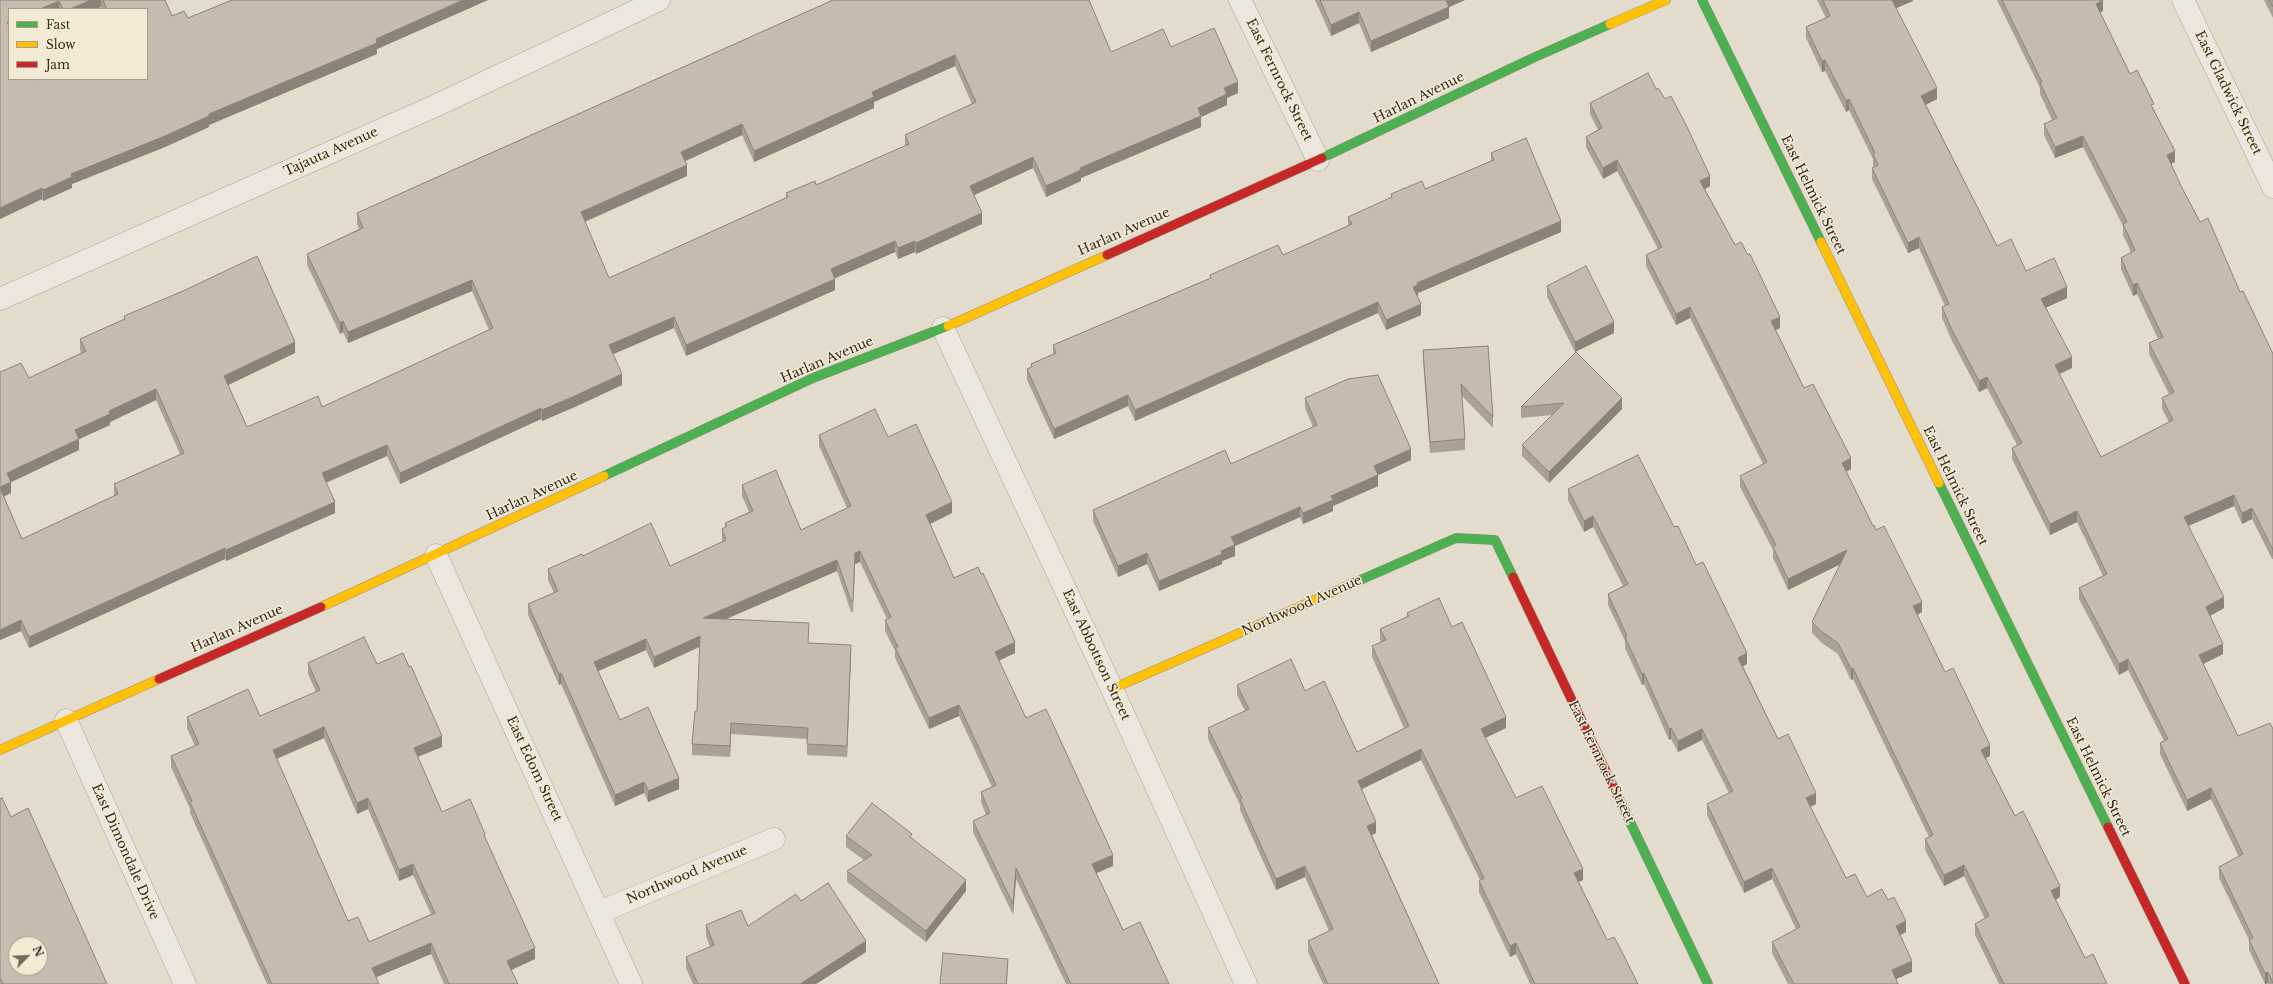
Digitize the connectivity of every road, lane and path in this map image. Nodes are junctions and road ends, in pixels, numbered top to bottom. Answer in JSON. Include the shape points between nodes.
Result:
{"nodes":[{"id":1,"x":659,"y":0,"type":"edge"},
{"id":2,"x":1240,"y":0,"type":"edge"},
{"id":3,"x":1666,"y":0,"type":"edge"},
{"id":4,"x":1702,"y":0,"type":"edge"},
{"id":5,"x":2183,"y":0,"type":"edge"},
{"id":6,"x":1318,"y":160,"type":"junction"},
{"id":7,"x":2273,"y":187,"type":"edge"},
{"id":8,"x":0,"y":299,"type":"edge"},
{"id":9,"x":943,"y":328,"type":"junction"},
{"id":10,"x":1495,"y":540,"type":"joint"},
{"id":11,"x":436,"y":555,"type":"junction"},
{"id":12,"x":1112,"y":690,"type":"junction"},
{"id":13,"x":66,"y":720,"type":"junction"},
{"id":14,"x":0,"y":750,"type":"edge"},
{"id":15,"x":774,"y":839,"type":"dead end"},
{"id":16,"x":600,"y":912,"type":"junction"},
{"id":17,"x":185,"y":984,"type":"edge"},
{"id":18,"x":631,"y":984,"type":"edge"},
{"id":19,"x":1246,"y":984,"type":"edge"},
{"id":20,"x":1708,"y":984,"type":"edge"},
{"id":21,"x":2185,"y":984,"type":"edge"}],
"edges":[{"from":1,"to":8,"type":"street","name":"Tajauta Avenue","via":[[428,110]]},
{"from":2,"to":6,"type":"street","name":"East Fernrock Street"},
{"from":3,"to":6,"type":"street","name":"Harlan Avenue","via":[[1534,56]]},
{"from":4,"to":21,"type":"street","name":"East Helmick Street"},
{"from":5,"to":7,"type":"street","name":"East Gladwick Street"},
{"from":6,"to":9,"type":"street","name":"Harlan Avenue"},
{"from":9,"to":11,"type":"street","name":"Harlan Avenue","via":[[813,378]]},
{"from":9,"to":12,"type":"street","name":"East Abbottson Street"},
{"from":10,"to":12,"type":"street","name":"Northwood Avenue","via":[[1456,538]]},
{"from":10,"to":20,"type":"street","name":"East Fernrock Street"},
{"from":11,"to":13,"type":"street","name":"Harlan Avenue"},
{"from":11,"to":16,"type":"street","name":"East Edom Street"},
{"from":12,"to":19,"type":"street","name":"East Abbottson Street"},
{"from":13,"to":14,"type":"street","name":"Harlan Avenue"},
{"from":13,"to":17,"type":"street","name":"East Dimondale Drive"},
{"from":15,"to":16,"type":"street","name":"Northwood Avenue"},
{"from":16,"to":18,"type":"street","name":"East Edom Street"}]}
